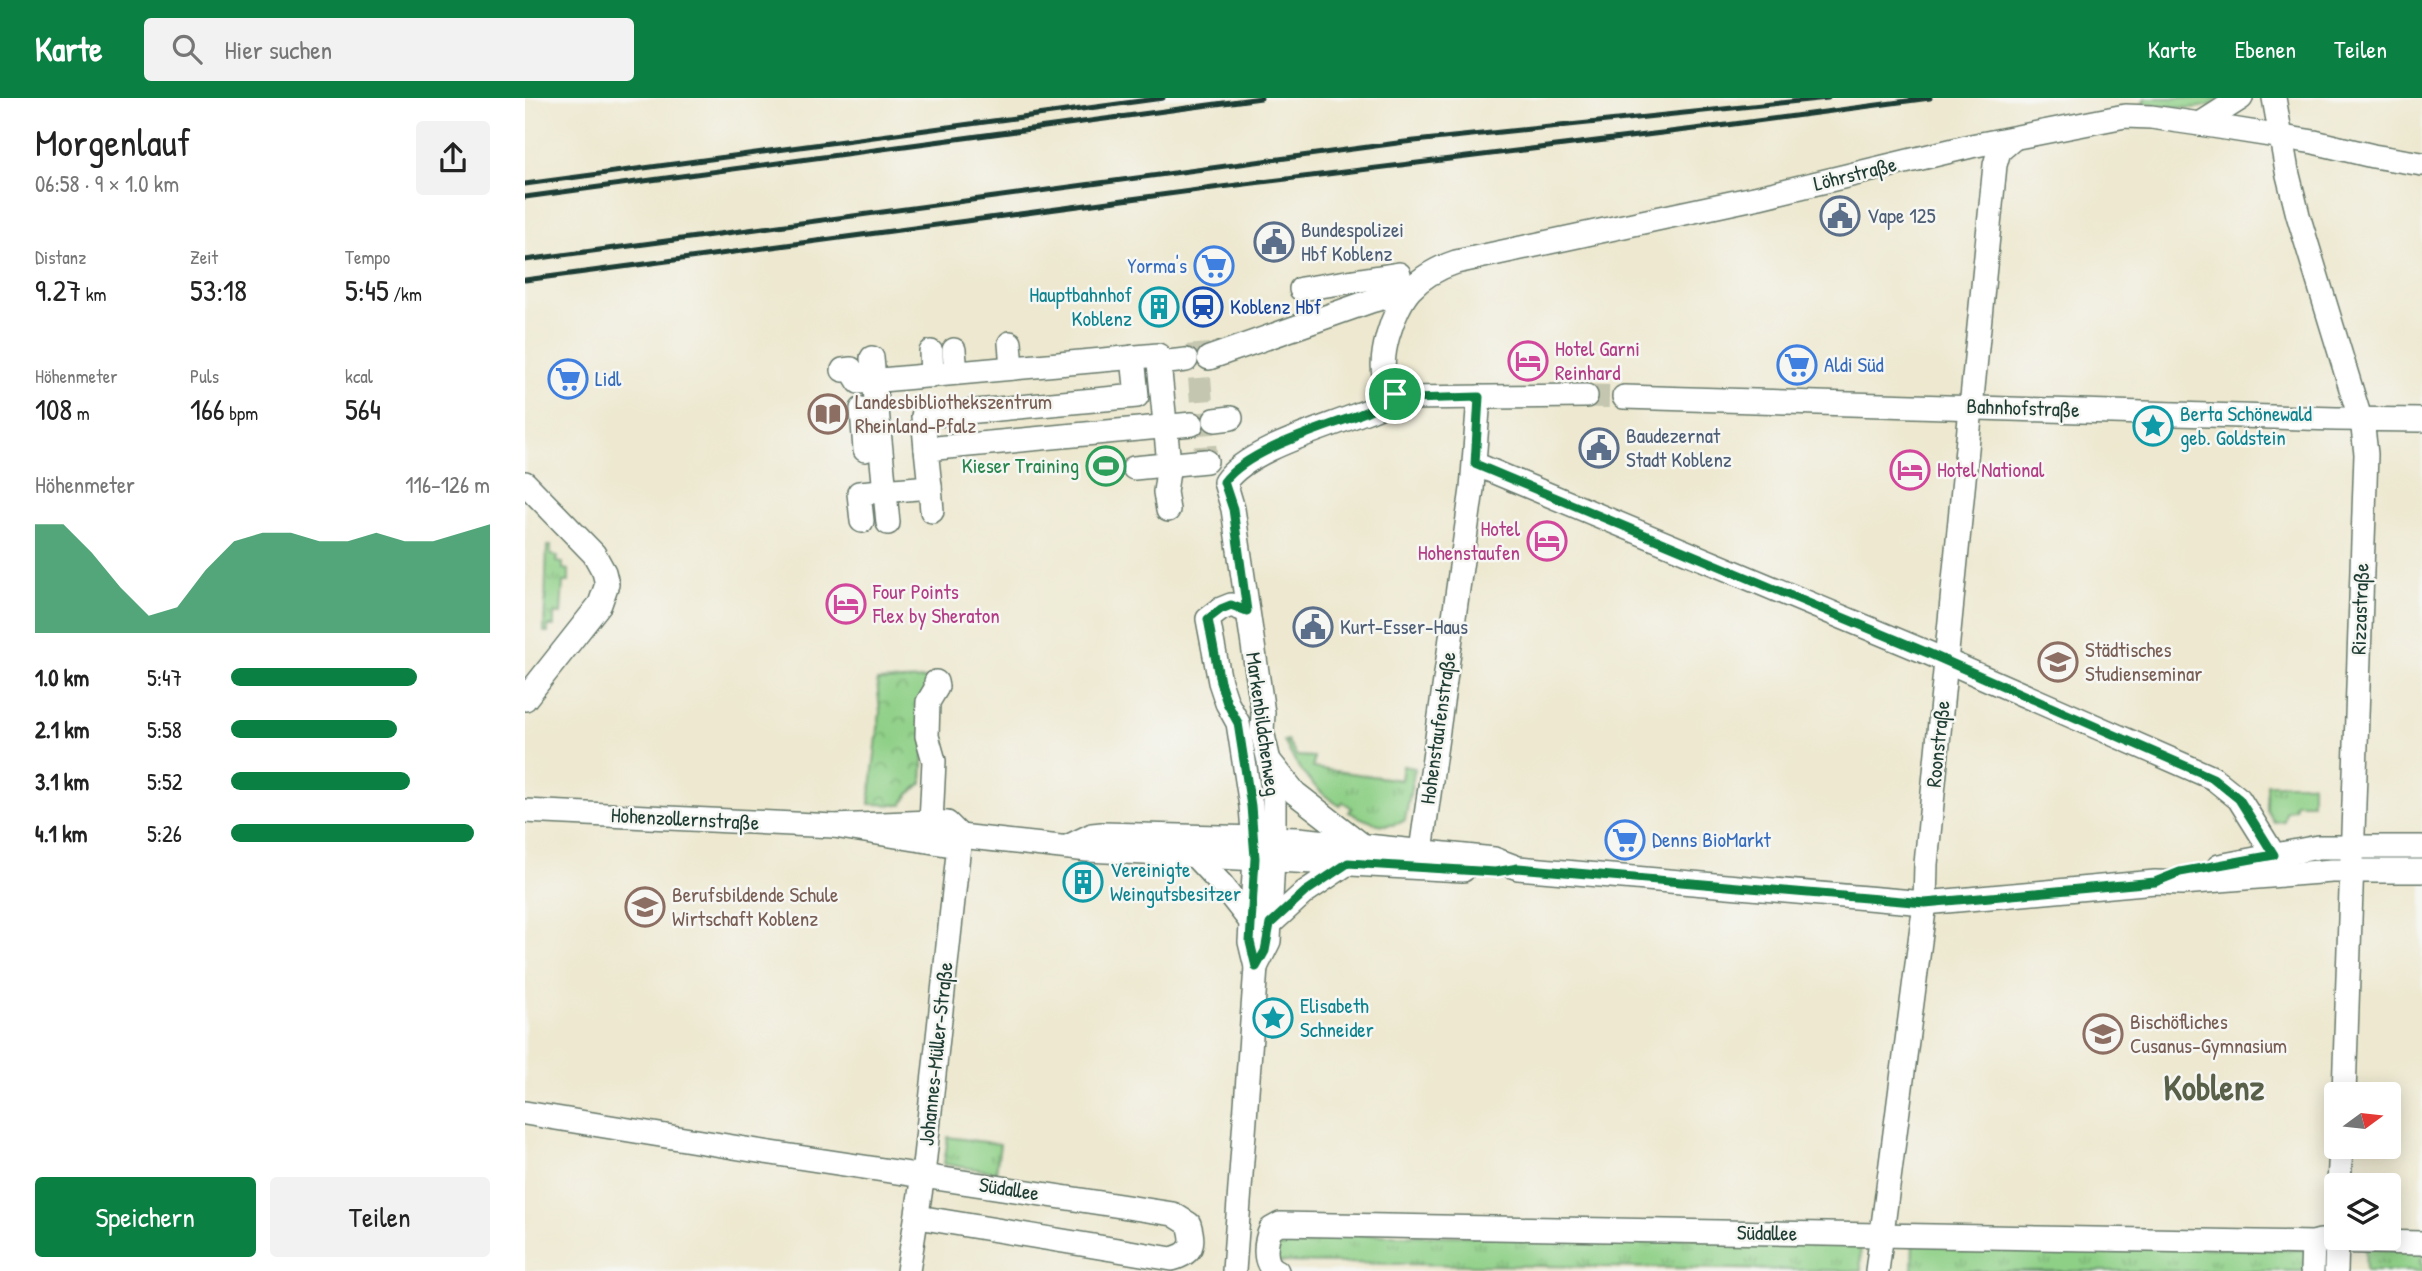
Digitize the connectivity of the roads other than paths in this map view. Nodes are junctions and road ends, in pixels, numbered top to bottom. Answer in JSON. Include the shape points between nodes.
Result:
{"nodes":[{"id":1,"x":2241,"y":98,"type":"edge"},
{"id":2,"x":2274,"y":98,"type":"edge"},
{"id":3,"x":2200,"y":124,"type":"junction"},
{"id":4,"x":2281,"y":137,"type":"junction"},
{"id":5,"x":2013,"y":139,"type":"junction"},
{"id":6,"x":2422,"y":164,"type":"edge"},
{"id":7,"x":1398,"y":284,"type":"dead end"},
{"id":8,"x":1301,"y":289,"type":"dead end"},
{"id":9,"x":1368,"y":290,"type":"junction"},
{"id":10,"x":1010,"y":343,"type":"dead end"},
{"id":11,"x":961,"y":349,"type":"dead end"},
{"id":12,"x":930,"y":352,"type":"dead end"},
{"id":13,"x":1133,"y":357,"type":"junction"},
{"id":14,"x":872,"y":358,"type":"dead end"},
{"id":15,"x":1159,"y":363,"type":"junction"},
{"id":16,"x":1012,"y":368,"type":"junction"},
{"id":17,"x":964,"y":373,"type":"junction"},
{"id":18,"x":932,"y":376,"type":"junction"},
{"id":19,"x":859,"y":377,"type":"junction"},
{"id":20,"x":1395,"y":394,"type":"junction"},
{"id":21,"x":1586,"y":396,"type":"tunnel mouth"},
{"id":22,"x":1479,"y":397,"type":"junction"},
{"id":23,"x":1624,"y":397,"type":"tunnel mouth"},
{"id":24,"x":1971,"y":407,"type":"junction"},
{"id":25,"x":2360,"y":419,"type":"junction"},
{"id":26,"x":2422,"y":420,"type":"edge"},
{"id":27,"x":1213,"y":421,"type":"dead end"},
{"id":28,"x":1165,"y":427,"type":"junction"},
{"id":29,"x":1206,"y":461,"type":"dead end"},
{"id":30,"x":1169,"y":464,"type":"junction"},
{"id":31,"x":1475,"y":464,"type":"junction"},
{"id":32,"x":930,"y":468,"type":"junction"},
{"id":33,"x":1134,"y":468,"type":"dead end"},
{"id":34,"x":525,"y":483,"type":"edge"},
{"id":35,"x":885,"y":491,"type":"junction"},
{"id":36,"x":1168,"y":510,"type":"dead end"},
{"id":37,"x":932,"y":511,"type":"dead end"},
{"id":38,"x":862,"y":522,"type":"dead end"},
{"id":39,"x":888,"y":523,"type":"dead end"},
{"id":40,"x":1247,"y":611,"type":"junction"},
{"id":41,"x":1946,"y":661,"type":"junction"},
{"id":42,"x":936,"y":682,"type":"dead end"},
{"id":43,"x":525,"y":699,"type":"edge"},
{"id":44,"x":1269,"y":761,"type":"junction"},
{"id":45,"x":932,"y":792,"type":"junction"},
{"id":46,"x":529,"y":807,"type":"edge"},
{"id":47,"x":931,"y":822,"type":"junction"},
{"id":48,"x":902,"y":823,"type":"junction"},
{"id":49,"x":834,"y":826,"type":"junction"},
{"id":50,"x":960,"y":836,"type":"junction"},
{"id":51,"x":1069,"y":846,"type":"junction"},
{"id":52,"x":2352,"y":846,"type":"junction"},
{"id":53,"x":2422,"y":847,"type":"edge"},
{"id":54,"x":1264,"y":848,"type":"junction"},
{"id":55,"x":1421,"y":851,"type":"junction"},
{"id":56,"x":1193,"y":854,"type":"junction"},
{"id":57,"x":1355,"y":854,"type":"junction"},
{"id":58,"x":2274,"y":855,"type":"junction"},
{"id":59,"x":1518,"y":868,"type":"junction"},
{"id":60,"x":2352,"y":871,"type":"junction"},
{"id":61,"x":2422,"y":871,"type":"edge"},
{"id":62,"x":2155,"y":882,"type":"junction"},
{"id":63,"x":1925,"y":903,"type":"junction"},
{"id":64,"x":1261,"y":923,"type":"junction"},
{"id":65,"x":2344,"y":1082,"type":"edge"},
{"id":66,"x":525,"y":1112,"type":"edge"},
{"id":67,"x":923,"y":1175,"type":"junction"},
{"id":68,"x":918,"y":1217,"type":"junction"},
{"id":69,"x":1881,"y":1235,"type":"junction"},
{"id":70,"x":2324,"y":1241,"type":"edge"},
{"id":71,"x":2401,"y":1242,"type":"edge"},
{"id":72,"x":2313,"y":1243,"type":"junction"},
{"id":73,"x":2422,"y":1243,"type":"edge"},
{"id":74,"x":2337,"y":1250,"type":"edge"},
{"id":75,"x":908,"y":1271,"type":"edge"},
{"id":76,"x":1234,"y":1271,"type":"edge"},
{"id":77,"x":1277,"y":1271,"type":"edge"},
{"id":78,"x":1877,"y":1271,"type":"edge"},
{"id":79,"x":2312,"y":1271,"type":"edge"},
{"id":80,"x":2336,"y":1271,"type":"edge"}],
"edges":[{"from":1,"to":3,"type":"street"},
{"from":2,"to":4,"type":"street","name":"Rizzastraße"},
{"from":3,"to":4,"type":"street","name":"Löhrstraße"},
{"from":3,"to":5,"type":"street","name":"Löhrstraße","via":[[2125,116]]},
{"from":4,"to":6,"type":"street","name":"Löhrstraße"},
{"from":4,"to":25,"type":"street","name":"Rizzastraße","via":[[2298,215]]},
{"from":5,"to":20,"type":"street","name":"Löhrstraße","via":[[1456,262],[1431,273],[1408,292],[1389,332],[1384,375]]},
{"from":5,"to":24,"type":"street","name":"Roonstraße","via":[[1999,151],[1995,165]]},
{"from":7,"to":9,"type":"street"},
{"from":8,"to":9,"type":"street"},
{"from":9,"to":15,"type":"street","via":[[1197,359]]},
{"from":10,"to":16,"type":"street"},
{"from":11,"to":17,"type":"street"},
{"from":12,"to":18,"type":"street"},
{"from":13,"to":15,"type":"street","via":[[1158,355]]},
{"from":13,"to":16,"type":"street","via":[[1067,358]]},
{"from":13,"to":32,"type":"street","via":[[1137,396],[923,416]]},
{"from":14,"to":19,"type":"street"},
{"from":15,"to":28,"type":"street","via":[[1166,390]]},
{"from":16,"to":17,"type":"street"},
{"from":17,"to":18,"type":"street"},
{"from":18,"to":19,"type":"street"},
{"from":19,"to":35,"type":"street","via":[[870,449]]},
{"from":20,"to":22,"type":"street","via":[[1411,399]]},
{"from":20,"to":40,"type":"street","name":"Markenbildchenweg","via":[[1377,407],[1258,454],[1224,482],[1233,509]]},
{"from":21,"to":22,"type":"street"},
{"from":22,"to":31,"type":"street","name":"Hohenstaufenstraße"},
{"from":23,"to":24,"type":"street","name":"Bahnhofstraße"},
{"from":24,"to":25,"type":"street","name":"Bahnhofstraße"},
{"from":24,"to":41,"type":"street","name":"Roonstraße"},
{"from":25,"to":26,"type":"street","name":"Bahnhofstraße"},
{"from":25,"to":52,"type":"street","name":"Rizzastraße","via":[[2366,454]]},
{"from":27,"to":28,"type":"street"},
{"from":28,"to":30,"type":"street"},
{"from":28,"to":32,"type":"street","via":[[1095,440],[980,451]]},
{"from":29,"to":30,"type":"street"},
{"from":30,"to":33,"type":"street"},
{"from":30,"to":36,"type":"street"},
{"from":31,"to":41,"type":"street"},
{"from":31,"to":55,"type":"street","name":"Hohenstaufenstraße"},
{"from":32,"to":35,"type":"street"},
{"from":32,"to":37,"type":"street"},
{"from":34,"to":43,"type":"street","via":[[598,559],[606,589],[600,604]]},
{"from":35,"to":38,"type":"street","via":[[859,494]]},
{"from":35,"to":39,"type":"street"},
{"from":40,"to":44,"type":"street","name":"Markenbildchenweg"},
{"from":40,"to":54,"type":"street","name":"Markenbildchenweg","via":[[1231,605],[1208,619],[1220,682],[1238,723]]},
{"from":41,"to":58,"type":"street","via":[[2213,778],[2239,799]]},
{"from":41,"to":63,"type":"street","name":"Roonstraße"},
{"from":42,"to":45,"type":"street","via":[[928,702],[927,736],[935,761]]},
{"from":44,"to":54,"type":"street","name":"Markenbildchenweg","via":[[1274,804]]},
{"from":44,"to":57,"type":"street"},
{"from":45,"to":47,"type":"street"},
{"from":45,"to":48,"type":"street","via":[[910,806]]},
{"from":46,"to":49,"type":"street","name":"Hohenzollernstraße"},
{"from":47,"to":48,"type":"street","name":"Hohenzollernstraße"},
{"from":47,"to":50,"type":"street","name":"Hohenzollernstraße","via":[[947,823]]},
{"from":48,"to":49,"type":"street","name":"Hohenzollernstraße"},
{"from":49,"to":50,"type":"street","name":"Hohenzollernstraße","via":[[930,843],[946,844]]},
{"from":50,"to":51,"type":"street","name":"Hohenzollernstraße"},
{"from":50,"to":67,"type":"street","name":"Johannes-Müller-Straße"},
{"from":51,"to":54,"type":"street","name":"Hohenzollernstraße","via":[[1102,834]]},
{"from":51,"to":56,"type":"street","name":"Hohenzollernstraße"},
{"from":52,"to":53,"type":"street","name":"Hohenzollernstraße"},
{"from":52,"to":58,"type":"street","name":"Hohenzollernstraße"},
{"from":52,"to":60,"type":"street","name":"Rizzastraße"},
{"from":54,"to":56,"type":"street","name":"Hohenzollernstraße"},
{"from":54,"to":57,"type":"street","name":"Hohenzollernstraße"},
{"from":54,"to":64,"type":"street","name":"Markenbildchenweg"},
{"from":55,"to":57,"type":"street","name":"Hohenzollernstraße"},
{"from":55,"to":59,"type":"street","name":"Hohenzollernstraße","via":[[1494,859]]},
{"from":56,"to":64,"type":"street"},
{"from":57,"to":59,"type":"street","name":"Hohenzollernstraße","via":[[1495,872]]},
{"from":57,"to":64,"type":"street"},
{"from":58,"to":62,"type":"street","name":"Hohenzollernstraße","via":[[2180,872]]},
{"from":59,"to":63,"type":"street","name":"Hohenzollernstraße"},
{"from":60,"to":61,"type":"street","name":"Hohenzollernstraße"},
{"from":60,"to":62,"type":"street","name":"Hohenzollernstraße"},
{"from":60,"to":65,"type":"street","name":"Rizzastraße"},
{"from":62,"to":63,"type":"street","name":"Hohenzollernstraße"},
{"from":63,"to":69,"type":"street","name":"Roonstraße"},
{"from":64,"to":76,"type":"street","name":"Markenbildchenweg","via":[[1265,951],[1256,967]]},
{"from":66,"to":67,"type":"street","name":"Südallee"},
{"from":67,"to":68,"type":"street","name":"Johannes-Müller-Straße"},
{"from":67,"to":68,"type":"street","name":"Südallee","via":[[1173,1214],[1189,1224],[1191,1247],[1184,1256],[1172,1259]]},
{"from":68,"to":75,"type":"street","name":"Johannes-Müller-Straße"},
{"from":69,"to":72,"type":"street","name":"Südallee"},
{"from":69,"to":77,"type":"street","name":"Südallee","via":[[1280,1224],[1271,1229],[1267,1248],[1267,1262]]},
{"from":69,"to":78,"type":"street","name":"Roonstraße"},
{"from":70,"to":72,"type":"street","name":"Südallee"},
{"from":71,"to":73,"type":"street","name":"Südallee"},
{"from":72,"to":79,"type":"street"},
{"from":74,"to":80,"type":"street"}]}
